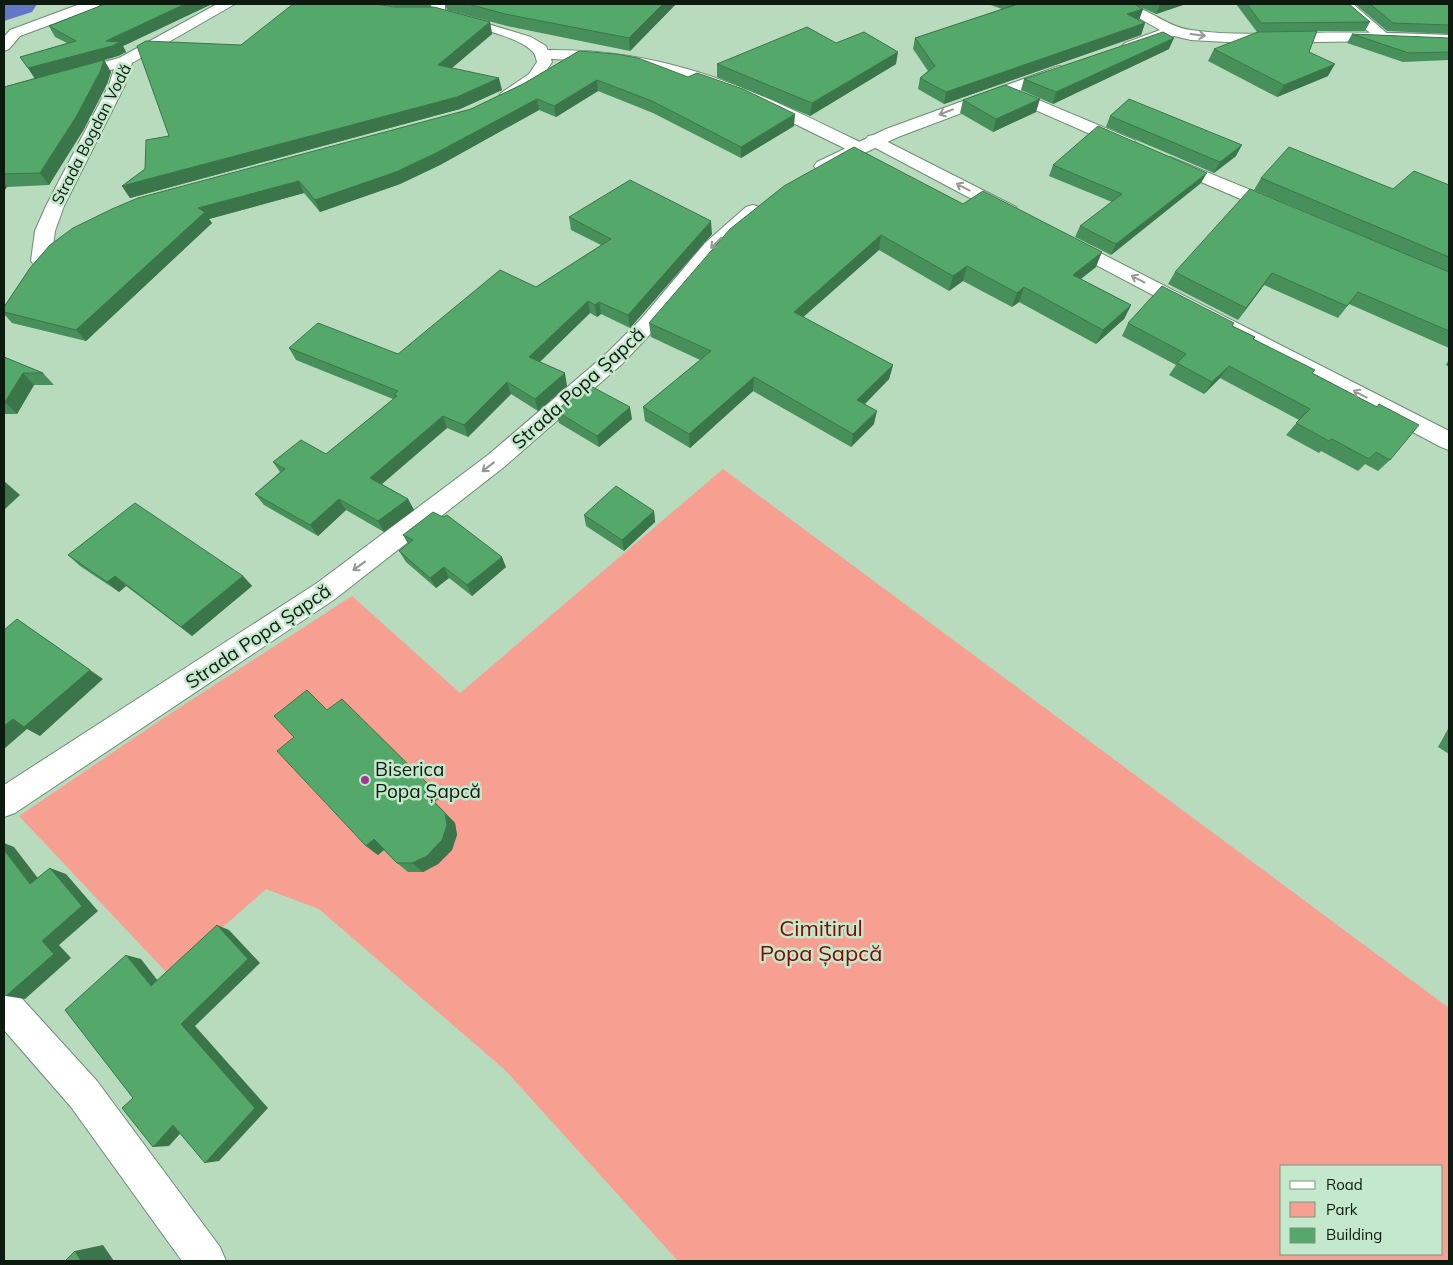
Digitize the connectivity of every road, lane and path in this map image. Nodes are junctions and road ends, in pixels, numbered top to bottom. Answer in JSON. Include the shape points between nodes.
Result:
{"nodes":[{"id":1,"x":93,"y":4,"type":"edge"},
{"id":2,"x":228,"y":4,"type":"edge"},
{"id":3,"x":1121,"y":4,"type":"edge"},
{"id":4,"x":1344,"y":4,"type":"edge"},
{"id":5,"x":438,"y":8,"type":"edge"},
{"id":6,"x":422,"y":13,"type":"edge"},
{"id":7,"x":1174,"y":31,"type":"junction"},
{"id":8,"x":1382,"y":36,"type":"junction"},
{"id":9,"x":1449,"y":40,"type":"edge"},
{"id":10,"x":4,"y":46,"type":"edge"},
{"id":11,"x":1110,"y":53,"type":"edge"},
{"id":12,"x":544,"y":55,"type":"junction"},
{"id":13,"x":125,"y":61,"type":"junction"},
{"id":14,"x":1075,"y":65,"type":"edge"},
{"id":15,"x":1003,"y":90,"type":"junction"},
{"id":16,"x":4,"y":94,"type":"edge"},
{"id":17,"x":489,"y":106,"type":"edge"},
{"id":18,"x":866,"y":144,"type":"junction"},
{"id":19,"x":808,"y":175,"type":"edge"},
{"id":20,"x":770,"y":199,"type":"edge"},
{"id":21,"x":1294,"y":215,"type":"edge"},
{"id":22,"x":1024,"y":219,"type":"edge"},
{"id":23,"x":1051,"y":233,"type":"edge"},
{"id":24,"x":59,"y":245,"type":"edge"},
{"id":25,"x":1449,"y":441,"type":"edge"},
{"id":26,"x":4,"y":802,"type":"edge"},
{"id":27,"x":4,"y":1004,"type":"edge"},
{"id":28,"x":206,"y":1261,"type":"edge"}],
"edges":[{"from":1,"to":10,"type":"street","via":[[16,33]]},
{"from":2,"to":13,"type":"street","name":"Strada Bogdan Vodă"},
{"from":3,"to":7,"type":"street"},
{"from":4,"to":8,"type":"street"},
{"from":5,"to":6,"type":"street"},
{"from":5,"to":12,"type":"street","via":[[452,19],[521,37],[532,42]]},
{"from":7,"to":8,"type":"street","one_way":true,"via":[[1237,38]]},
{"from":7,"to":11,"type":"street"},
{"from":8,"to":9,"type":"street"},
{"from":12,"to":17,"type":"street","via":[[544,68],[535,78]]},
{"from":12,"to":18,"type":"street","via":[[603,57],[706,78]]},
{"from":13,"to":16,"type":"street"},
{"from":13,"to":24,"type":"street","name":"Strada Bogdan Vodă","via":[[117,85],[55,206],[35,269]]},
{"from":14,"to":15,"type":"street"},
{"from":15,"to":18,"type":"street","one_way":true},
{"from":15,"to":21,"type":"street"},
{"from":18,"to":19,"type":"street"},
{"from":22,"to":18,"type":"street","one_way":true},
{"from":20,"to":26,"type":"street","name":"Strada Popa Șapcă","one_way":true,"via":[[712,247],[648,324],[614,359],[496,461],[326,591]]},
{"from":25,"to":23,"type":"street","one_way":true},
{"from":27,"to":28,"type":"street","via":[[84,1094]]}]}
